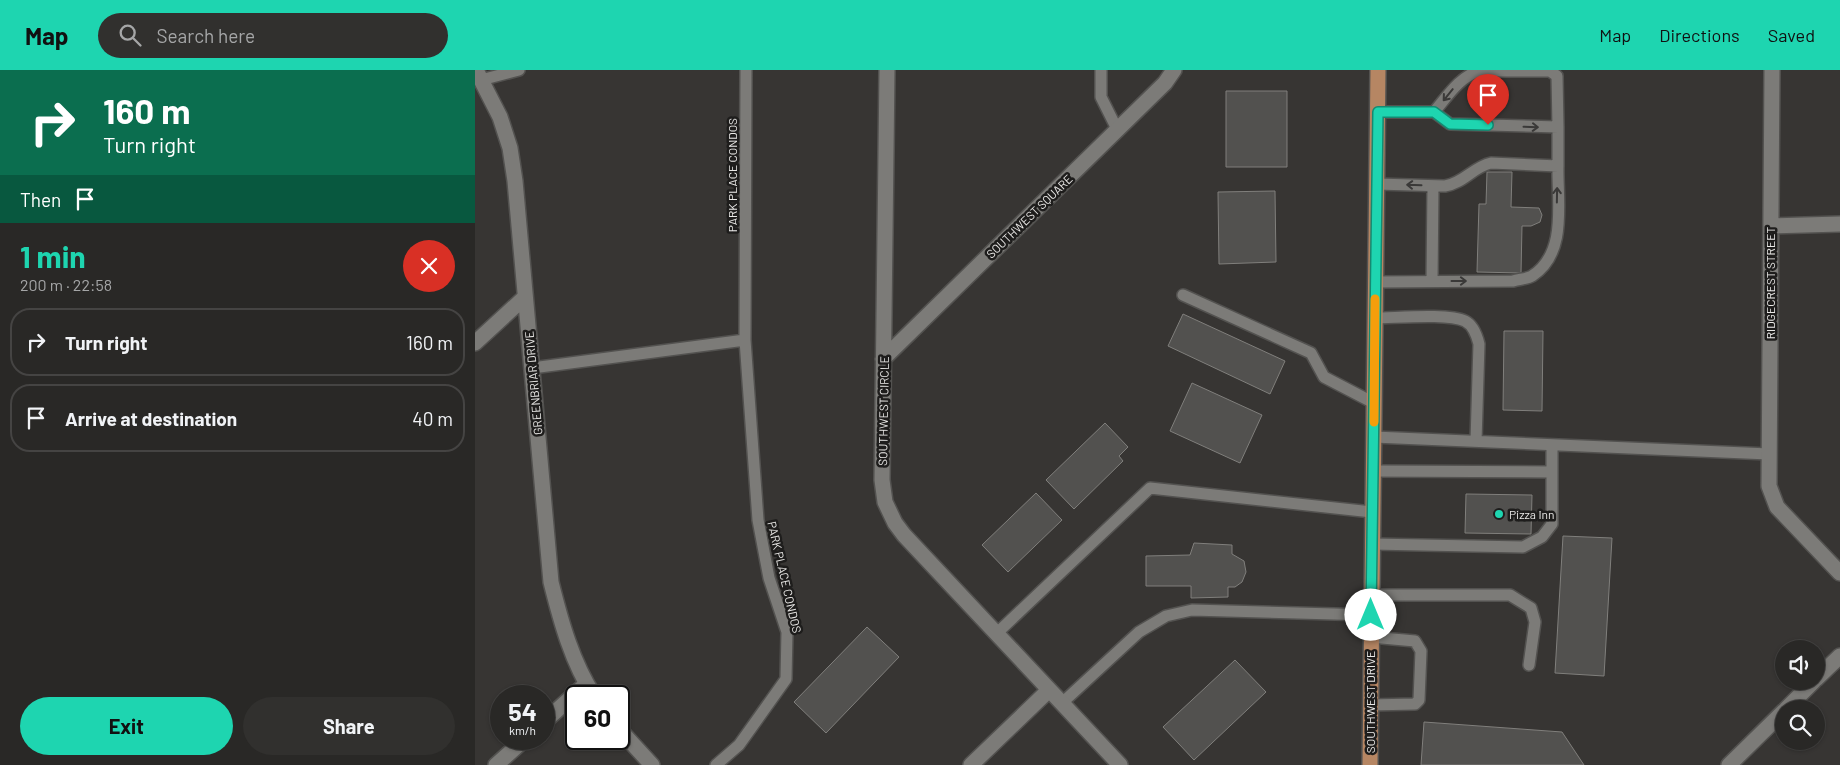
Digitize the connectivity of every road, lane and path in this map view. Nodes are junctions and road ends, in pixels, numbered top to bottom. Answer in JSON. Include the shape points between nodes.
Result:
{"nodes":[{"id":1,"x":519,"y":70,"type":"edge"},
{"id":2,"x":746,"y":70,"type":"edge"},
{"id":3,"x":887,"y":70,"type":"edge"},
{"id":4,"x":1101,"y":70,"type":"edge"},
{"id":5,"x":1174,"y":70,"type":"edge"},
{"id":6,"x":1378,"y":70,"type":"edge"},
{"id":7,"x":1772,"y":70,"type":"edge"},
{"id":8,"x":479,"y":75,"type":"edge"},
{"id":9,"x":1378,"y":112,"type":"junction"},
{"id":10,"x":1434,"y":112,"type":"junction"},
{"id":11,"x":1559,"y":127,"type":"junction"},
{"id":12,"x":1117,"y":129,"type":"junction"},
{"id":13,"x":1558,"y":166,"type":"junction"},
{"id":14,"x":1377,"y":184,"type":"junction"},
{"id":15,"x":1433,"y":186,"type":"junction"},
{"id":16,"x":1840,"y":224,"type":"edge"},
{"id":17,"x":1771,"y":226,"type":"junction"},
{"id":18,"x":1433,"y":281,"type":"junction"},
{"id":19,"x":1375,"y":282,"type":"junction"},
{"id":20,"x":1183,"y":295,"type":"dead end"},
{"id":21,"x":525,"y":297,"type":"junction"},
{"id":22,"x":1375,"y":318,"type":"junction"},
{"id":23,"x":745,"y":340,"type":"junction"},
{"id":24,"x":475,"y":343,"type":"edge"},
{"id":25,"x":883,"y":359,"type":"junction"},
{"id":26,"x":532,"y":368,"type":"junction"},
{"id":27,"x":1374,"y":403,"type":"junction"},
{"id":28,"x":1374,"y":437,"type":"junction"},
{"id":29,"x":1476,"y":442,"type":"junction"},
{"id":30,"x":1552,"y":445,"type":"junction"},
{"id":31,"x":1769,"y":454,"type":"junction"},
{"id":32,"x":1373,"y":471,"type":"junction"},
{"id":33,"x":1552,"y":472,"type":"junction"},
{"id":34,"x":1372,"y":512,"type":"junction"},
{"id":35,"x":1372,"y":544,"type":"junction"},
{"id":36,"x":1840,"y":573,"type":"edge"},
{"id":37,"x":1371,"y":595,"type":"junction"},
{"id":38,"x":1371,"y":615,"type":"junction"},
{"id":39,"x":996,"y":634,"type":"junction"},
{"id":40,"x":1371,"y":637,"type":"junction"},
{"id":41,"x":1840,"y":656,"type":"edge"},
{"id":42,"x":1529,"y":665,"type":"dead end"},
{"id":43,"x":1825,"y":670,"type":"edge"},
{"id":44,"x":587,"y":685,"type":"edge"},
{"id":45,"x":1049,"y":690,"type":"junction"},
{"id":46,"x":1805,"y":690,"type":"edge"},
{"id":47,"x":1795,"y":700,"type":"edge"},
{"id":48,"x":1062,"y":704,"type":"junction"},
{"id":49,"x":1370,"y":706,"type":"junction"},
{"id":50,"x":1775,"y":720,"type":"edge"},
{"id":51,"x":630,"y":741,"type":"edge"},
{"id":52,"x":513,"y":750,"type":"edge"},
{"id":53,"x":496,"y":765,"type":"edge"},
{"id":54,"x":652,"y":765,"type":"edge"},
{"id":55,"x":717,"y":765,"type":"edge"},
{"id":56,"x":971,"y":765,"type":"edge"},
{"id":57,"x":1120,"y":765,"type":"edge"},
{"id":58,"x":1370,"y":765,"type":"edge"},
{"id":59,"x":1729,"y":765,"type":"edge"}],
"edges":[{"from":1,"to":8,"type":"lane"},
{"from":2,"to":23,"type":"lane","name":"PARK PLACE CONDOS"},
{"from":3,"to":25,"type":"street","name":"SOUTHWEST CIRCLE"},
{"from":4,"to":12,"type":"lane","via":[[1101,97]]},
{"from":5,"to":12,"type":"street","name":"SOUTHWEST SQUARE","via":[[1165,83]]},
{"from":6,"to":9,"type":"main road","name":"SOUTHWEST DRIVE"},
{"from":7,"to":17,"type":"street","name":"RIDGECREST STREET"},
{"from":8,"to":21,"type":"street","name":"GREENBRIAR DRIVE","via":[[500,117],[510,148]]},
{"from":9,"to":10,"type":"lane"},
{"from":9,"to":14,"type":"main road","name":"SOUTHWEST DRIVE"},
{"from":10,"to":11,"type":"lane","one_way":true,"via":[[1450,124]]},
{"from":11,"to":10,"type":"lane","one_way":true,"via":[[1557,76],[1550,71],[1471,73]]},
{"from":11,"to":13,"type":"lane"},
{"from":12,"to":25,"type":"street","name":"SOUTHWEST SQUARE"},
{"from":13,"to":15,"type":"lane","via":[[1491,163],[1482,165],[1457,184]]},
{"from":18,"to":13,"type":"lane","one_way":true,"via":[[1513,281],[1532,276],[1543,265],[1558,238]]},
{"from":15,"to":14,"type":"lane","one_way":true},
{"from":14,"to":19,"type":"main road","name":"SOUTHWEST DRIVE"},
{"from":15,"to":18,"type":"lane"},
{"from":16,"to":17,"type":"street"},
{"from":17,"to":31,"type":"street","name":"RIDGECREST STREET"},
{"from":18,"to":19,"type":"lane"},
{"from":19,"to":22,"type":"main road","name":"SOUTHWEST DRIVE"},
{"from":20,"to":27,"type":"lane","via":[[1311,353],[1324,377]]},
{"from":21,"to":24,"type":"street"},
{"from":21,"to":26,"type":"street","name":"GREENBRIAR DRIVE"},
{"from":22,"to":27,"type":"main road","name":"SOUTHWEST DRIVE"},
{"from":22,"to":29,"type":"lane","via":[[1451,317],[1466,321],[1476,332],[1479,344]]},
{"from":23,"to":26,"type":"lane"},
{"from":23,"to":55,"type":"lane","name":"PARK PLACE CONDOS","via":[[758,520],[769,578],[787,632],[785,679],[739,745]]},
{"from":25,"to":39,"type":"street","name":"SOUTHWEST CIRCLE","via":[[882,480],[885,502],[904,535]]},
{"from":26,"to":44,"type":"street","name":"GREENBRIAR DRIVE","via":[[551,582],[560,618]]},
{"from":27,"to":28,"type":"main road","name":"SOUTHWEST DRIVE"},
{"from":28,"to":29,"type":"lane"},
{"from":28,"to":32,"type":"main road","name":"SOUTHWEST DRIVE"},
{"from":29,"to":30,"type":"lane"},
{"from":30,"to":31,"type":"lane"},
{"from":30,"to":33,"type":"lane"},
{"from":31,"to":36,"type":"street","name":"RIDGECREST STREET","via":[[1769,486],[1777,507]]},
{"from":32,"to":33,"type":"lane"},
{"from":32,"to":34,"type":"main road","name":"SOUTHWEST DRIVE"},
{"from":33,"to":35,"type":"lane","via":[[1552,524],[1543,537],[1523,547]]},
{"from":34,"to":35,"type":"main road","name":"SOUTHWEST DRIVE"},
{"from":34,"to":39,"type":"lane","via":[[1150,488]]},
{"from":35,"to":37,"type":"main road","name":"SOUTHWEST DRIVE"},
{"from":37,"to":38,"type":"main road","name":"SOUTHWEST DRIVE"},
{"from":37,"to":42,"type":"lane","via":[[1510,594],[1531,608],[1535,622]]},
{"from":38,"to":40,"type":"main road","name":"SOUTHWEST DRIVE"},
{"from":38,"to":48,"type":"lane","via":[[1192,610],[1166,616],[1139,632]]},
{"from":39,"to":45,"type":"street","name":"SOUTHWEST CIRCLE"},
{"from":40,"to":49,"type":"main road","name":"SOUTHWEST DRIVE"},
{"from":40,"to":49,"type":"lane","via":[[1415,641],[1421,650],[1419,700],[1415,704]]},
{"from":41,"to":43,"type":"street"},
{"from":45,"to":48,"type":"street","name":"SOUTHWEST CIRCLE"},
{"from":45,"to":56,"type":"street"},
{"from":46,"to":47,"type":"street"},
{"from":48,"to":57,"type":"street","name":"SOUTHWEST CIRCLE"},
{"from":49,"to":58,"type":"main road","name":"SOUTHWEST DRIVE"},
{"from":50,"to":59,"type":"street"},
{"from":51,"to":54,"type":"street"},
{"from":52,"to":53,"type":"street"}]}
